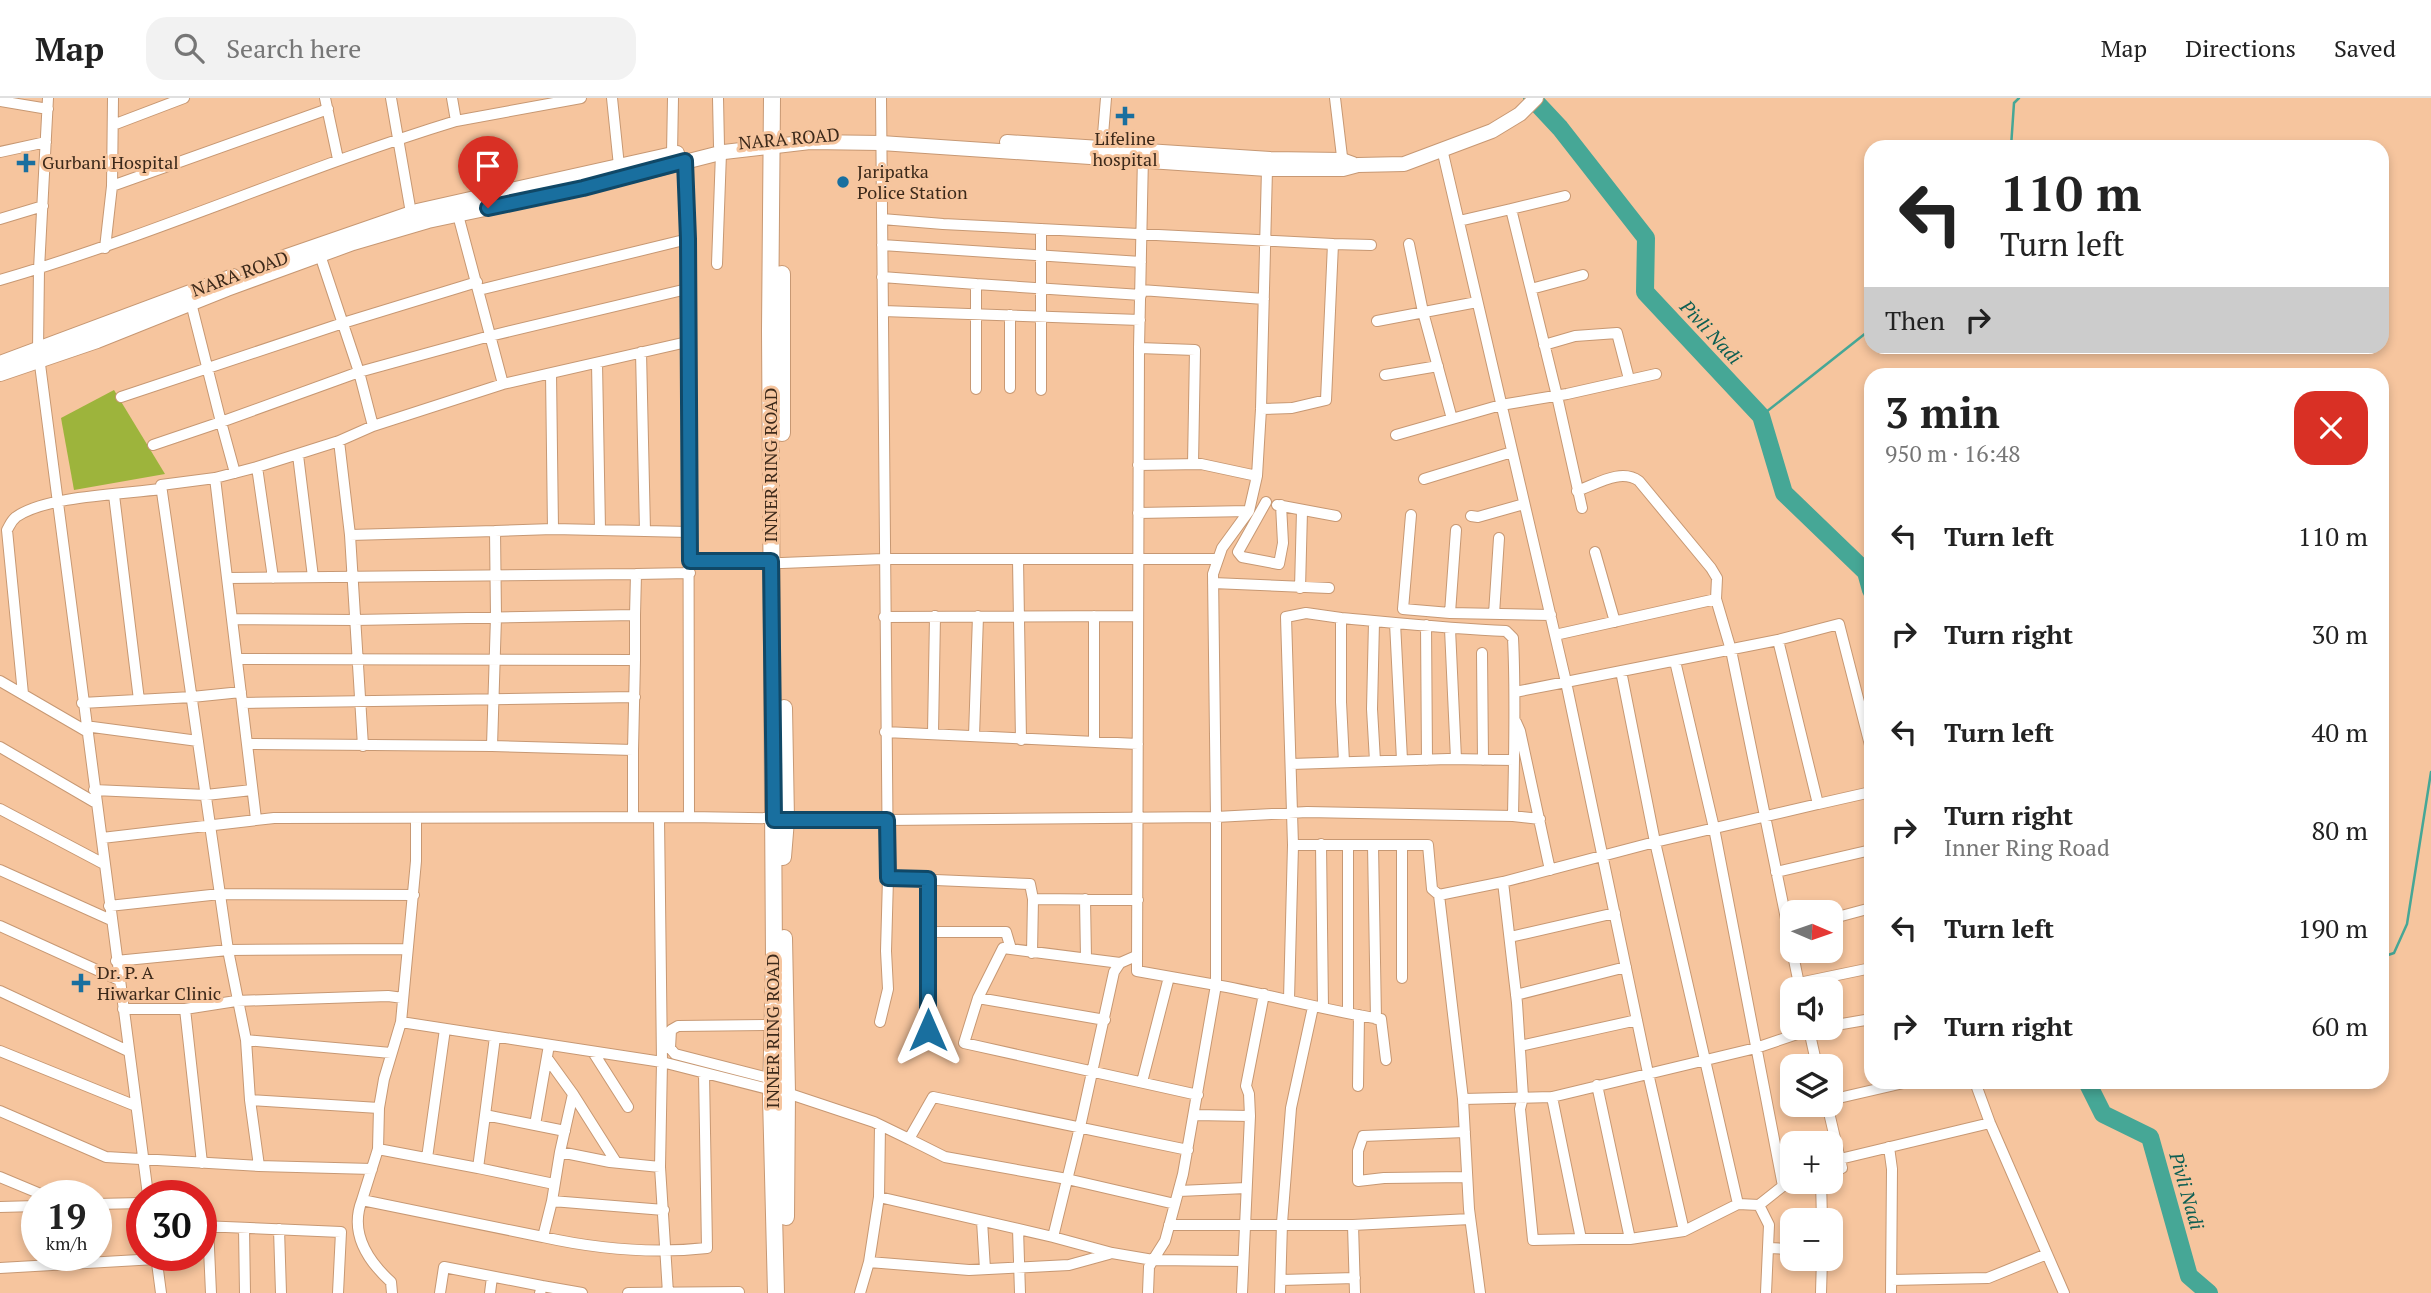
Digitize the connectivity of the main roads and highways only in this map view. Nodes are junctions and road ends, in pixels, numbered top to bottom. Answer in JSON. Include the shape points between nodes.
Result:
{"nodes":[{"id":1,"x":772,"y":98,"type":"edge"},
{"id":2,"x":781,"y":98,"type":"edge"},
{"id":3,"x":1536,"y":98,"type":"edge"},
{"id":4,"x":881,"y":139,"type":"junction"},
{"id":5,"x":776,"y":141,"type":"junction"},
{"id":6,"x":1143,"y":155,"type":"junction"},
{"id":7,"x":679,"y":158,"type":"junction"},
{"id":8,"x":1343,"y":165,"type":"junction"},
{"id":9,"x":189,"y":298,"type":"junction"},
{"id":10,"x":39,"y":355,"type":"junction"},
{"id":11,"x":0,"y":363,"type":"edge"},
{"id":12,"x":0,"y":374,"type":"edge"},
{"id":13,"x":780,"y":820,"type":"junction"},
{"id":14,"x":777,"y":1087,"type":"junction"},
{"id":15,"x":776,"y":1293,"type":"edge"},
{"id":16,"x":785,"y":1293,"type":"edge"}],
"edges":[{"from":1,"to":5,"type":"highway","name":"INNER RING ROAD"},
{"from":2,"to":5,"type":"highway","name":"INNER RING ROAD"},
{"from":3,"to":8,"type":"main road","name":"NARA ROAD","via":[[1492,131],[1404,164]]},
{"from":4,"to":5,"type":"main road","name":"NARA ROAD"},
{"from":4,"to":6,"type":"main road","name":"NARA ROAD"},
{"from":4,"to":6,"type":"main road","name":"NARA ROAD","via":[[1102,147]]},
{"from":5,"to":7,"type":"main road","name":"NARA ROAD"},
{"from":5,"to":13,"type":"highway","name":"INNER RING ROAD"},
{"from":6,"to":8,"type":"main road","name":"NARA ROAD"},
{"from":6,"to":8,"type":"main road","name":"NARA ROAD","via":[[1267,169]]},
{"from":7,"to":9,"type":"main road","name":"NARA ROAD","via":[[583,188],[353,243]]},
{"from":7,"to":9,"type":"main road","name":"NARA ROAD","via":[[619,166],[411,213]]},
{"from":9,"to":10,"type":"main road","name":"NARA ROAD"},
{"from":10,"to":11,"type":"main road","name":"NARA ROAD"},
{"from":10,"to":12,"type":"main road"},
{"from":13,"to":14,"type":"highway","name":"INNER RING ROAD"},
{"from":13,"to":14,"type":"highway","name":"INNER RING ROAD","via":[[772,1025]]},
{"from":14,"to":15,"type":"highway","name":"INNER RING ROAD"},
{"from":14,"to":16,"type":"highway","name":"INNER RING ROAD"}]}
